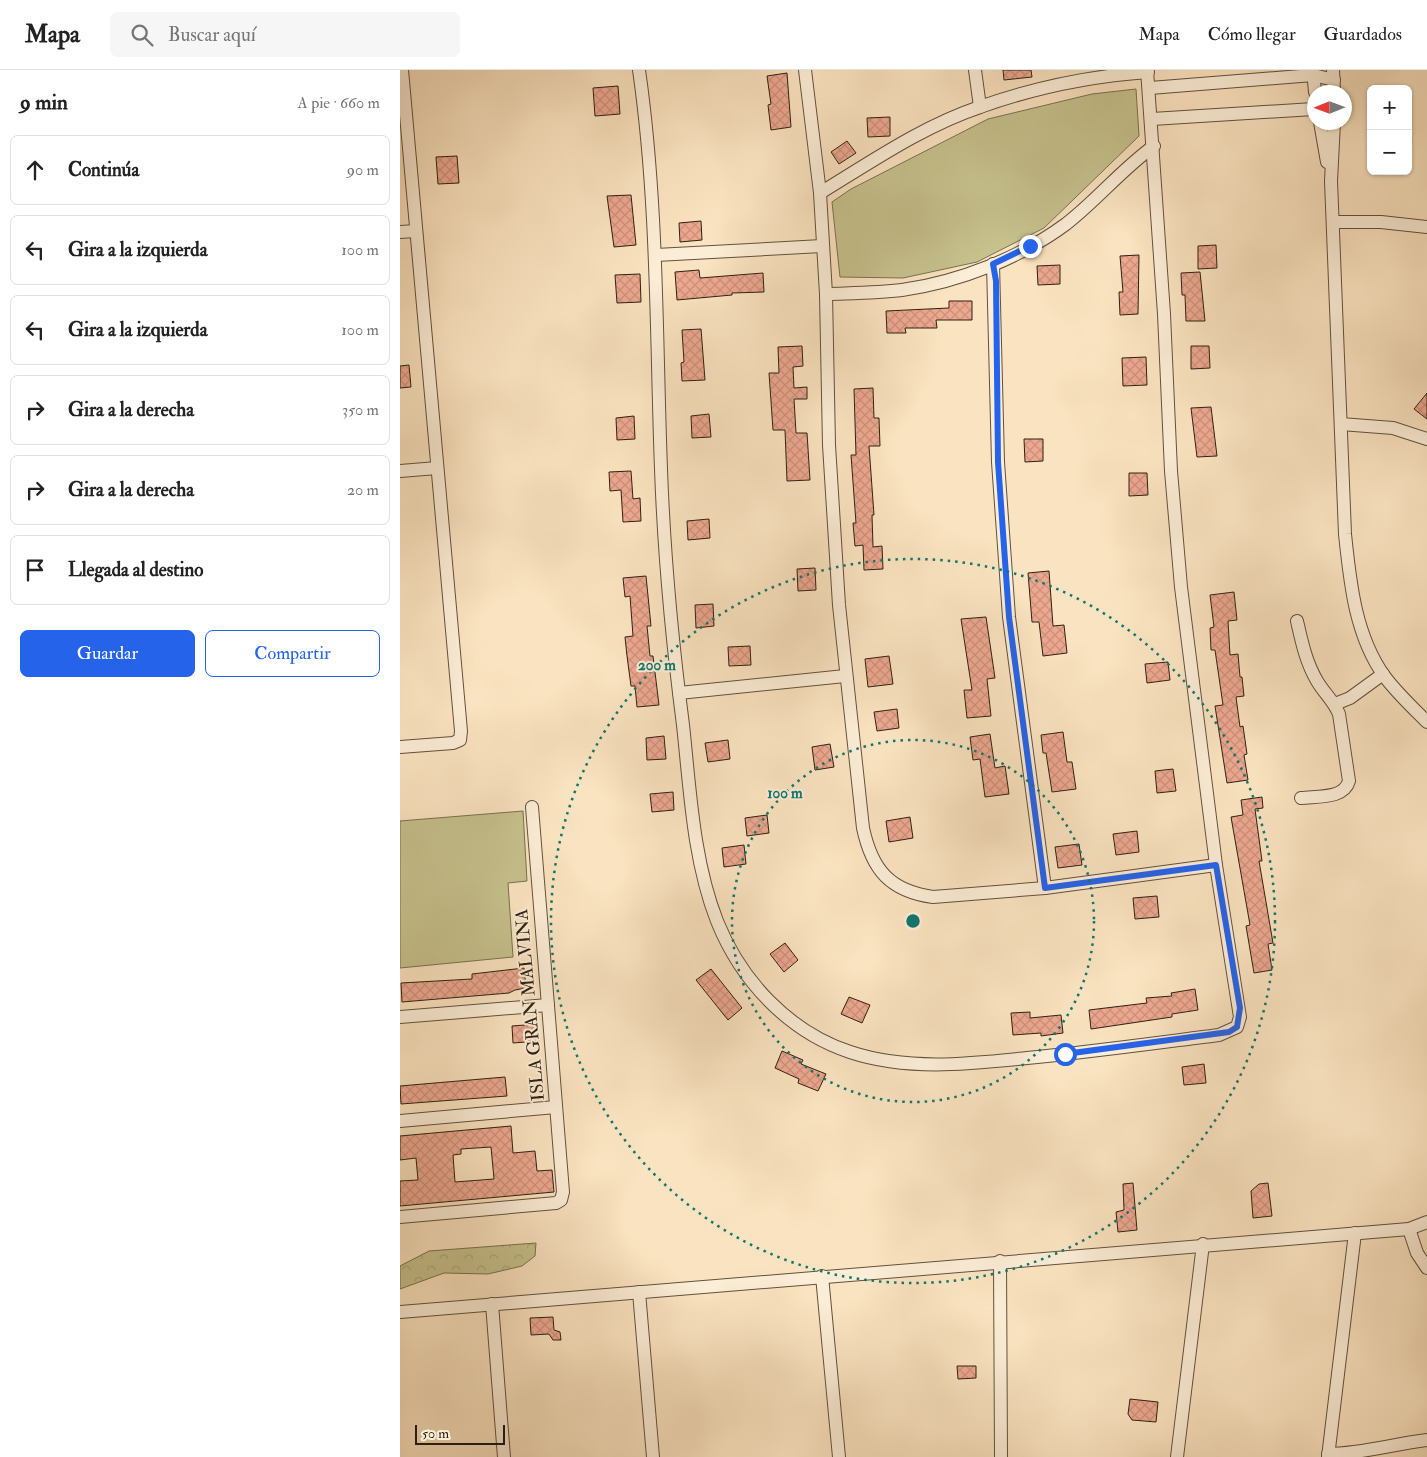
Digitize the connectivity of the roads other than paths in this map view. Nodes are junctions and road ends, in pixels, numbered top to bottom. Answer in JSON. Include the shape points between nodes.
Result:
{"nodes":[{"id":1,"x":402,"y":70,"type":"edge"},
{"id":2,"x":640,"y":70,"type":"edge"},
{"id":3,"x":806,"y":70,"type":"edge"},
{"id":4,"x":976,"y":70,"type":"edge"},
{"id":5,"x":1148,"y":71,"type":"edge"},
{"id":6,"x":1313,"y":73,"type":"edge"},
{"id":7,"x":1334,"y":81,"type":"edge"},
{"id":8,"x":1150,"y":88,"type":"junction"},
{"id":9,"x":980,"y":107,"type":"junction"},
{"id":10,"x":1307,"y":109,"type":"edge"},
{"id":11,"x":1152,"y":119,"type":"junction"},
{"id":12,"x":1321,"y":130,"type":"edge"},
{"id":13,"x":1334,"y":130,"type":"edge"},
{"id":14,"x":1154,"y":146,"type":"junction"},
{"id":15,"x":1331,"y":181,"type":"junction"},
{"id":16,"x":820,"y":193,"type":"junction"},
{"id":17,"x":1333,"y":222,"type":"junction"},
{"id":18,"x":1427,"y":227,"type":"edge"},
{"id":19,"x":416,"y":231,"type":"junction"},
{"id":20,"x":400,"y":232,"type":"edge"},
{"id":21,"x":822,"y":246,"type":"junction"},
{"id":22,"x":656,"y":255,"type":"junction"},
{"id":23,"x":993,"y":264,"type":"junction"},
{"id":24,"x":826,"y":294,"type":"junction"},
{"id":25,"x":1341,"y":424,"type":"junction"},
{"id":26,"x":1427,"y":439,"type":"edge"},
{"id":27,"x":438,"y":468,"type":"junction"},
{"id":28,"x":400,"y":471,"type":"edge"},
{"id":29,"x":1298,"y":622,"type":"dead end"},
{"id":30,"x":1383,"y":674,"type":"junction"},
{"id":31,"x":845,"y":676,"type":"junction"},
{"id":32,"x":679,"y":693,"type":"junction"},
{"id":33,"x":1335,"y":704,"type":"junction"},
{"id":34,"x":1427,"y":722,"type":"edge"},
{"id":35,"x":400,"y":748,"type":"edge"},
{"id":36,"x":1301,"y":798,"type":"dead end"},
{"id":37,"x":532,"y":807,"type":"dead end"},
{"id":38,"x":1216,"y":865,"type":"junction"},
{"id":39,"x":1045,"y":888,"type":"junction"},
{"id":40,"x":548,"y":1004,"type":"junction"},
{"id":41,"x":400,"y":1018,"type":"edge"},
{"id":42,"x":556,"y":1107,"type":"junction"},
{"id":43,"x":400,"y":1121,"type":"edge"},
{"id":44,"x":400,"y":1217,"type":"edge"},
{"id":45,"x":1427,"y":1222,"type":"edge"},
{"id":46,"x":1409,"y":1229,"type":"junction"},
{"id":47,"x":1356,"y":1233,"type":"junction"},
{"id":48,"x":1203,"y":1244,"type":"junction"},
{"id":49,"x":1000,"y":1261,"type":"junction"},
{"id":50,"x":1427,"y":1268,"type":"edge"},
{"id":51,"x":822,"y":1276,"type":"junction"},
{"id":52,"x":639,"y":1292,"type":"junction"},
{"id":53,"x":492,"y":1304,"type":"junction"},
{"id":54,"x":400,"y":1312,"type":"edge"},
{"id":55,"x":1427,"y":1440,"type":"edge"},
{"id":56,"x":1328,"y":1456,"type":"edge"},
{"id":57,"x":504,"y":1457,"type":"edge"},
{"id":58,"x":653,"y":1457,"type":"edge"},
{"id":59,"x":839,"y":1457,"type":"edge"},
{"id":60,"x":1001,"y":1457,"type":"edge"},
{"id":61,"x":1177,"y":1457,"type":"edge"}],
"edges":[{"from":1,"to":19,"type":"street"},
{"from":2,"to":22,"type":"street"},
{"from":3,"to":16,"type":"street"},
{"from":4,"to":9,"type":"street"},
{"from":5,"to":8,"type":"street"},
{"from":5,"to":9,"type":"street","via":[[1094,78]]},
{"from":6,"to":7,"type":"street"},
{"from":6,"to":8,"type":"street"},
{"from":8,"to":11,"type":"street"},
{"from":9,"to":16,"type":"street","via":[[921,133]]},
{"from":10,"to":11,"type":"street"},
{"from":11,"to":14,"type":"street"},
{"from":12,"to":15,"type":"street"},
{"from":13,"to":15,"type":"street"},
{"from":14,"to":23,"type":"street","via":[[1066,224]]},
{"from":14,"to":38,"type":"street","via":[[1176,532]]},
{"from":15,"to":17,"type":"street"},
{"from":16,"to":21,"type":"street"},
{"from":17,"to":18,"type":"street","via":[[1381,222]]},
{"from":17,"to":25,"type":"street"},
{"from":19,"to":20,"type":"street"},
{"from":19,"to":27,"type":"street"},
{"from":21,"to":22,"type":"street"},
{"from":21,"to":24,"type":"street"},
{"from":22,"to":32,"type":"street","via":[[661,470]]},
{"from":23,"to":24,"type":"street","via":[[910,288]]},
{"from":23,"to":39,"type":"street","via":[[998,462],[1009,617]]},
{"from":24,"to":31,"type":"street","via":[[832,511]]},
{"from":25,"to":26,"type":"street","via":[[1393,428]]},
{"from":25,"to":30,"type":"street","via":[[1345,534],[1355,608],[1366,642]]},
{"from":27,"to":28,"type":"street"},
{"from":27,"to":35,"type":"street","via":[[460,740]]},
{"from":29,"to":33,"type":"street","via":[[1310,669]]},
{"from":30,"to":33,"type":"street","via":[[1350,698]]},
{"from":30,"to":34,"type":"street"},
{"from":31,"to":32,"type":"street"},
{"from":31,"to":39,"type":"street","via":[[863,828],[874,860],[886,876],[902,889],[933,897]]},
{"from":32,"to":38,"type":"street","via":[[698,841],[706,886],[717,921],[744,971],[783,1014],[815,1036],[849,1052],[878,1060],[944,1064],[1065,1054],[1229,1032],[1237,1027],[1240,1008]]},
{"from":33,"to":36,"type":"street","via":[[1349,780],[1347,788],[1336,794]]},
{"from":37,"to":40,"type":"street","name":"ISLA GRAN MALVINA"},
{"from":38,"to":39,"type":"street"},
{"from":40,"to":41,"type":"street"},
{"from":40,"to":42,"type":"street","name":"ISLA GRAN MALVINA"},
{"from":42,"to":43,"type":"street"},
{"from":42,"to":44,"type":"street","name":"ISLA GRAN MALVINA","via":[[562,1200]]},
{"from":45,"to":46,"type":"street"},
{"from":46,"to":47,"type":"street"},
{"from":46,"to":50,"type":"street","via":[[1417,1253]]},
{"from":47,"to":48,"type":"street"},
{"from":47,"to":56,"type":"street"},
{"from":48,"to":49,"type":"street"},
{"from":48,"to":61,"type":"street"},
{"from":49,"to":51,"type":"street"},
{"from":49,"to":60,"type":"street"},
{"from":51,"to":52,"type":"street"},
{"from":51,"to":59,"type":"street"},
{"from":52,"to":53,"type":"street"},
{"from":52,"to":58,"type":"street"},
{"from":53,"to":54,"type":"street"},
{"from":53,"to":57,"type":"street"},
{"from":55,"to":56,"type":"street"}]}
